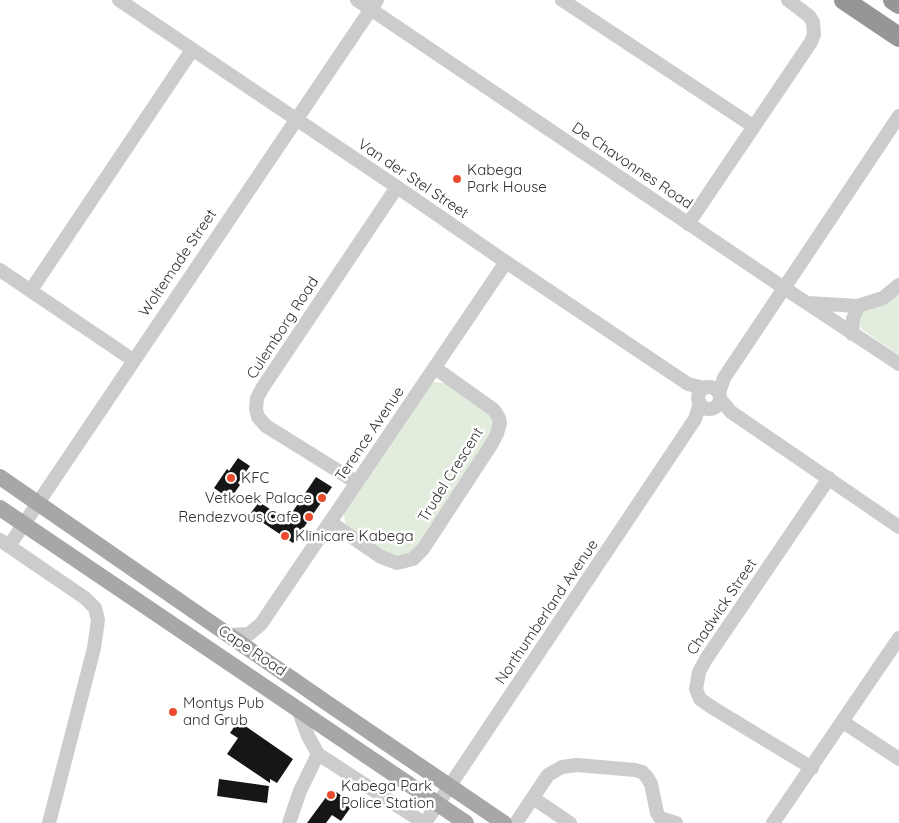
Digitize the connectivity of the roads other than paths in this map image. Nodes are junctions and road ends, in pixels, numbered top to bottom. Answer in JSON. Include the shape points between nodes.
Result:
{"nodes":[{"id":1,"x":119,"y":0,"type":"edge"},
{"id":2,"x":357,"y":0,"type":"edge"},
{"id":3,"x":562,"y":0,"type":"edge"},
{"id":4,"x":788,"y":0,"type":"edge"},
{"id":5,"x":844,"y":0,"type":"edge"},
{"id":6,"x":894,"y":0,"type":"edge"},
{"id":7,"x":899,"y":4,"type":"edge"},
{"id":8,"x":374,"y":5,"type":"edge"},
{"id":9,"x":899,"y":37,"type":"edge"},
{"id":10,"x":192,"y":50,"type":"junction"},
{"id":11,"x":899,"y":116,"type":"edge"},
{"id":12,"x":295,"y":119,"type":"junction"},
{"id":13,"x":753,"y":126,"type":"junction"},
{"id":14,"x":396,"y":186,"type":"junction"},
{"id":15,"x":688,"y":224,"type":"junction"},
{"id":16,"x":506,"y":262,"type":"junction"},
{"id":17,"x":0,"y":270,"type":"edge"},
{"id":18,"x":899,"y":285,"type":"edge"},
{"id":19,"x":784,"y":288,"type":"junction"},
{"id":20,"x":31,"y":290,"type":"junction"},
{"id":21,"x":808,"y":303,"type":"junction"},
{"id":22,"x":858,"y":306,"type":"junction"},
{"id":23,"x":852,"y":334,"type":"junction"},
{"id":24,"x":133,"y":360,"type":"junction"},
{"id":25,"x":899,"y":364,"type":"edge"},
{"id":26,"x":435,"y":368,"type":"junction"},
{"id":27,"x":709,"y":398,"type":"junction"},
{"id":28,"x":0,"y":477,"type":"edge"},
{"id":29,"x":829,"y":478,"type":"junction"},
{"id":30,"x":356,"y":482,"type":"junction"},
{"id":31,"x":38,"y":503,"type":"junction"},
{"id":32,"x":0,"y":508,"type":"edge"},
{"id":33,"x":330,"y":522,"type":"junction"},
{"id":34,"x":24,"y":524,"type":"junction"},
{"id":35,"x":899,"y":527,"type":"edge"},
{"id":36,"x":4,"y":543,"type":"edge"},
{"id":37,"x":262,"y":624,"type":"junction"},
{"id":38,"x":228,"y":635,"type":"junction"},
{"id":39,"x":899,"y":638,"type":"edge"},
{"id":40,"x":261,"y":656,"type":"junction"},
{"id":41,"x":298,"y":709,"type":"junction"},
{"id":42,"x":843,"y":722,"type":"junction"},
{"id":43,"x":318,"y":754,"type":"junction"},
{"id":44,"x":899,"y":758,"type":"edge"},
{"id":45,"x":812,"y":768,"type":"junction"},
{"id":46,"x":450,"y":786,"type":"junction"},
{"id":47,"x":533,"y":798,"type":"junction"},
{"id":48,"x":438,"y":804,"type":"junction"},
{"id":49,"x":49,"y":823,"type":"edge"},
{"id":50,"x":289,"y":823,"type":"edge"},
{"id":51,"x":425,"y":823,"type":"edge"},
{"id":52,"x":466,"y":823,"type":"edge"},
{"id":53,"x":504,"y":823,"type":"edge"},
{"id":54,"x":516,"y":823,"type":"edge"},
{"id":55,"x":570,"y":823,"type":"edge"},
{"id":56,"x":676,"y":823,"type":"edge"},
{"id":57,"x":774,"y":823,"type":"edge"}],
"edges":[{"from":1,"to":10,"type":"street","name":"Van der Stel Street"},
{"from":2,"to":8,"type":"street","name":"De Chavonnes Road"},
{"from":3,"to":13,"type":"street"},
{"from":4,"to":13,"type":"street","via":[[813,22],[814,34],[804,54]]},
{"from":5,"to":9,"type":"highway"},
{"from":6,"to":7,"type":"highway"},
{"from":8,"to":12,"type":"street","name":"Woltemade Street"},
{"from":8,"to":15,"type":"street","name":"De Chavonnes Road"},
{"from":10,"to":12,"type":"street","name":"Van der Stel Street"},
{"from":10,"to":20,"type":"street"},
{"from":11,"to":19,"type":"street"},
{"from":12,"to":14,"type":"street","name":"Van der Stel Street"},
{"from":12,"to":24,"type":"street","name":"Woltemade Street"},
{"from":13,"to":15,"type":"street"},
{"from":14,"to":16,"type":"street","name":"Van der Stel Street"},
{"from":14,"to":30,"type":"street","name":"Culemborg Road","via":[[257,398],[258,417],[266,426]]},
{"from":15,"to":19,"type":"street","name":"De Chavonnes Road"},
{"from":16,"to":26,"type":"street","name":"Terence Avenue"},
{"from":16,"to":27,"type":"street","name":"Van der Stel Street"},
{"from":17,"to":20,"type":"street"},
{"from":18,"to":22,"type":"street","name":"De Chavonnes Road","via":[[883,298]]},
{"from":19,"to":21,"type":"street","name":"De Chavonnes Road"},
{"from":19,"to":27,"type":"street"},
{"from":20,"to":24,"type":"street"},
{"from":21,"to":22,"type":"street","name":"De Chavonnes Road"},
{"from":21,"to":23,"type":"street"},
{"from":22,"to":23,"type":"street"},
{"from":23,"to":25,"type":"street"},
{"from":24,"to":31,"type":"street","name":"Woltemade Street"},
{"from":26,"to":30,"type":"street","name":"Terence Avenue"},
{"from":26,"to":33,"type":"street","name":"Trudel Crescent","via":[[494,410],[500,423],[491,445],[423,549],[413,559],[397,563],[381,557]]},
{"from":27,"to":29,"type":"street","name":"Van der Stel Street"},
{"from":27,"to":46,"type":"street","name":"Northumberland Avenue"},
{"from":28,"to":31,"type":"main road","name":"Cape Road"},
{"from":29,"to":35,"type":"street","name":"Van der Stel Street"},
{"from":29,"to":45,"type":"street","name":"Chadwick Street","via":[[706,659],[699,672],[696,689],[700,699],[713,708]]},
{"from":30,"to":33,"type":"street","name":"Terence Avenue"},
{"from":31,"to":34,"type":"street","name":"Woltemade Street"},
{"from":31,"to":38,"type":"main road","name":"Cape Road"},
{"from":32,"to":34,"type":"main road","name":"Cape Road"},
{"from":33,"to":37,"type":"street","name":"Terence Avenue"},
{"from":34,"to":36,"type":"street","name":"Woltemade Street"},
{"from":34,"to":41,"type":"main road","name":"Cape Road"},
{"from":36,"to":49,"type":"street","via":[[86,598],[95,608],[98,620],[94,648]]},
{"from":37,"to":38,"type":"street","via":[[249,634]]},
{"from":37,"to":40,"type":"street","name":"Terence Avenue","via":[[258,640]]},
{"from":38,"to":40,"type":"main road","name":"Cape Road"},
{"from":39,"to":42,"type":"street"},
{"from":40,"to":46,"type":"main road","name":"Cape Road"},
{"from":41,"to":43,"type":"street"},
{"from":41,"to":48,"type":"main road","name":"Cape Road"},
{"from":42,"to":44,"type":"street"},
{"from":42,"to":45,"type":"street"},
{"from":43,"to":50,"type":"street"},
{"from":43,"to":51,"type":"street"},
{"from":45,"to":57,"type":"street"},
{"from":46,"to":48,"type":"street","name":"Northumberland Avenue"},
{"from":46,"to":53,"type":"main road","name":"Cape Road"},
{"from":47,"to":54,"type":"street"},
{"from":47,"to":55,"type":"street"},
{"from":47,"to":56,"type":"street","via":[[548,775],[562,767],[577,765],[638,770],[650,780],[660,818]]},
{"from":48,"to":51,"type":"street","name":"Northumberland Avenue"},
{"from":48,"to":52,"type":"main road","name":"Cape Road"}]}
